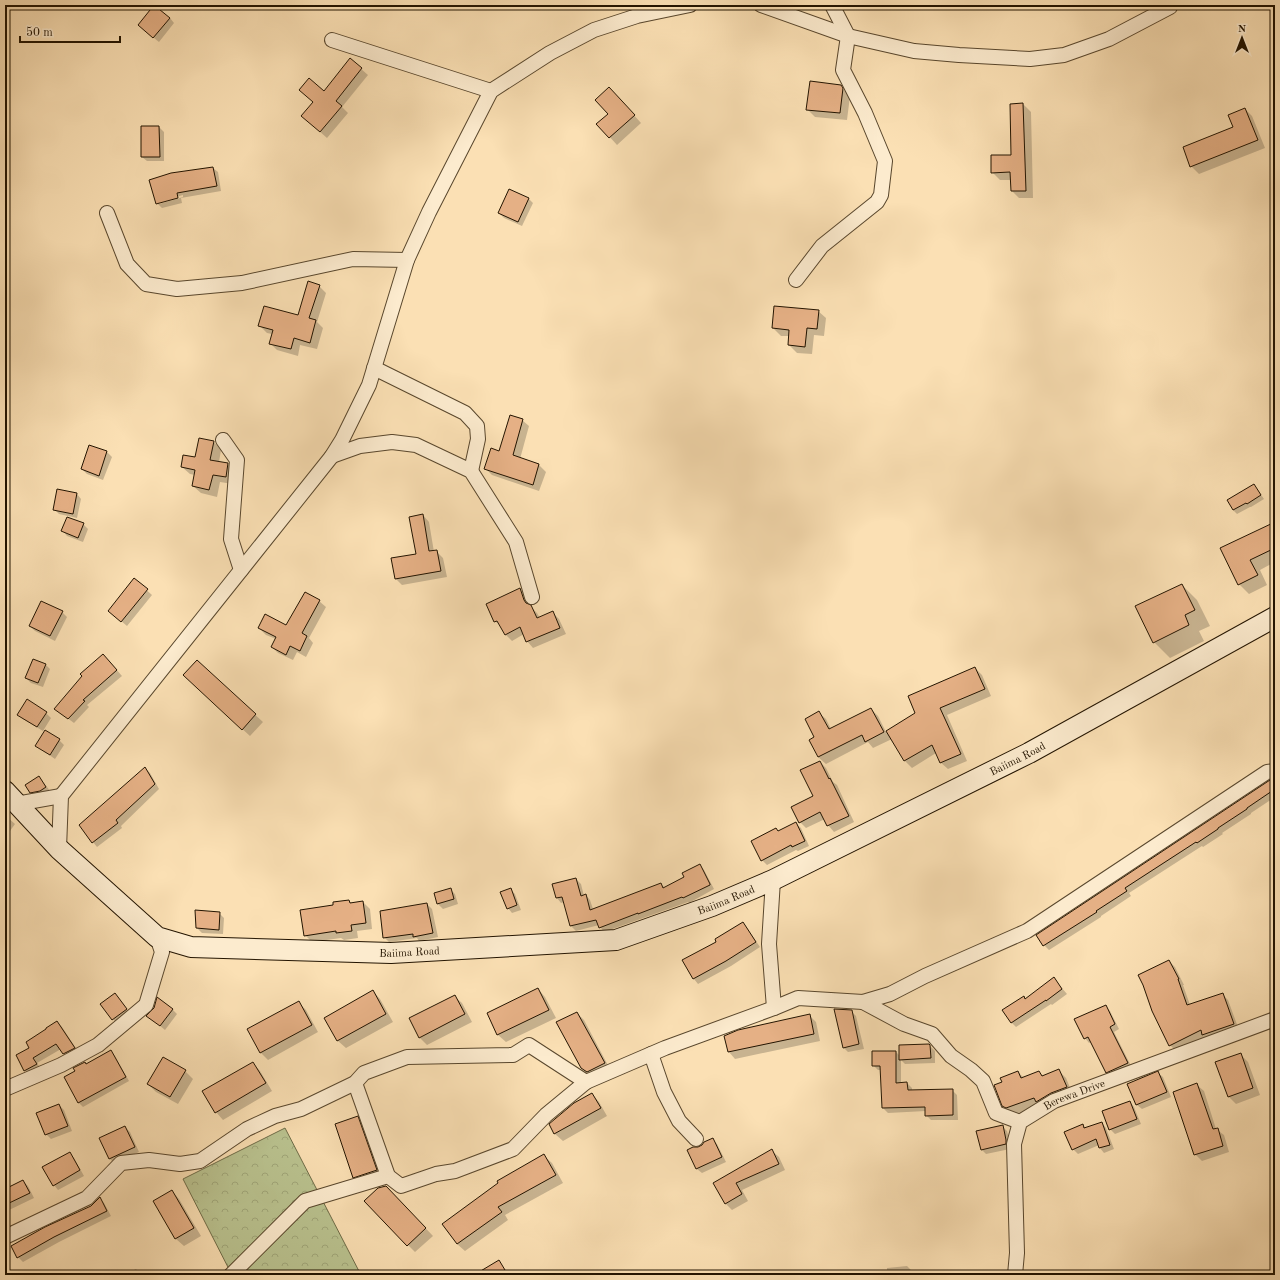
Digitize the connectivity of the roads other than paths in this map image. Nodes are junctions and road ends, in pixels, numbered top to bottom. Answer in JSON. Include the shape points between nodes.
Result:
{"nodes":[{"id":1,"x":690,"y":5,"type":"edge"},
{"id":2,"x":761,"y":5,"type":"edge"},
{"id":3,"x":832,"y":5,"type":"edge"},
{"id":4,"x":1170,"y":5,"type":"edge"},
{"id":5,"x":848,"y":36,"type":"junction"},
{"id":6,"x":332,"y":40,"type":"dead end"},
{"id":7,"x":491,"y":91,"type":"junction"},
{"id":8,"x":107,"y":213,"type":"dead end"},
{"id":9,"x":407,"y":260,"type":"junction"},
{"id":10,"x":796,"y":280,"type":"dead end"},
{"id":11,"x":374,"y":368,"type":"junction"},
{"id":12,"x":223,"y":440,"type":"dead end"},
{"id":13,"x":332,"y":456,"type":"junction"},
{"id":14,"x":471,"y":471,"type":"junction"},
{"id":15,"x":241,"y":570,"type":"junction"},
{"id":16,"x":532,"y":597,"type":"dead end"},
{"id":17,"x":1275,"y":617,"type":"edge"},
{"id":18,"x":1275,"y":771,"type":"edge"},
{"id":19,"x":61,"y":796,"type":"junction"},
{"id":20,"x":11,"y":798,"type":"edge"},
{"id":21,"x":59,"y":849,"type":"junction"},
{"id":22,"x":774,"y":880,"type":"junction"},
{"id":23,"x":157,"y":937,"type":"junction"},
{"id":24,"x":863,"y":1002,"type":"junction"},
{"id":25,"x":774,"y":1008,"type":"junction"},
{"id":26,"x":1275,"y":1020,"type":"edge"},
{"id":27,"x":651,"y":1054,"type":"junction"},
{"id":28,"x":586,"y":1082,"type":"junction"},
{"id":29,"x":355,"y":1084,"type":"junction"},
{"id":30,"x":5,"y":1089,"type":"edge"},
{"id":31,"x":1020,"y":1122,"type":"junction"},
{"id":32,"x":696,"y":1140,"type":"dead end"},
{"id":33,"x":388,"y":1176,"type":"junction"},
{"id":34,"x":5,"y":1237,"type":"edge"},
{"id":35,"x":231,"y":1275,"type":"edge"},
{"id":36,"x":1015,"y":1275,"type":"edge"}],
"edges":[{"from":1,"to":7,"type":"street","via":[[637,16],[594,30],[550,52]]},
{"from":2,"to":5,"type":"street"},
{"from":3,"to":5,"type":"street"},
{"from":4,"to":5,"type":"street","via":[[1109,39],[1064,55],[1030,59],[914,51]]},
{"from":5,"to":10,"type":"street","via":[[842,70],[865,113],[885,161],[881,195],[877,202],[822,246]]},
{"from":6,"to":7,"type":"street"},
{"from":7,"to":9,"type":"street"},
{"from":8,"to":9,"type":"street","via":[[127,264],[146,284],[177,289],[242,283],[353,260]]},
{"from":9,"to":11,"type":"street"},
{"from":11,"to":13,"type":"street","via":[[369,384]]},
{"from":11,"to":14,"type":"street","via":[[465,413],[477,426],[478,439]]},
{"from":12,"to":15,"type":"street","via":[[237,460],[231,540]]},
{"from":13,"to":14,"type":"street","via":[[360,446],[392,442],[416,444]]},
{"from":13,"to":15,"type":"street"},
{"from":14,"to":16,"type":"street","via":[[516,542]]},
{"from":15,"to":19,"type":"street"},
{"from":17,"to":22,"type":"street","name":"Baiima Road","via":[[1029,753]]},
{"from":18,"to":24,"type":"street","via":[[1267,772],[1027,931],[890,994]]},
{"from":19,"to":20,"type":"street"},
{"from":19,"to":21,"type":"street"},
{"from":20,"to":21,"type":"street","name":"Baiima Road"},
{"from":21,"to":23,"type":"street","name":"Baiima Road"},
{"from":22,"to":23,"type":"street","name":"Baiima Road","via":[[712,906],[616,940],[391,953],[191,947]]},
{"from":22,"to":25,"type":"street","via":[[770,944]]},
{"from":23,"to":30,"type":"street","via":[[162,952],[146,1005],[98,1045],[61,1065]]},
{"from":24,"to":25,"type":"street","via":[[798,998]]},
{"from":24,"to":31,"type":"street","via":[[904,1024],[932,1034],[951,1056],[983,1081],[996,1113]]},
{"from":25,"to":27,"type":"street"},
{"from":26,"to":31,"type":"street","name":"Berewa Drive","via":[[1054,1101]]},
{"from":27,"to":28,"type":"street"},
{"from":27,"to":32,"type":"street","via":[[664,1092],[679,1121]]},
{"from":28,"to":29,"type":"street","via":[[529,1045],[513,1055],[407,1057],[364,1073]]},
{"from":28,"to":33,"type":"street","via":[[546,1115],[513,1149],[455,1171],[436,1174],[401,1186]]},
{"from":29,"to":33,"type":"street"},
{"from":29,"to":34,"type":"street","via":[[302,1109],[276,1116],[247,1129],[200,1161],[180,1164],[150,1160],[121,1163],[87,1198]]},
{"from":31,"to":36,"type":"street","via":[[1014,1144],[1018,1253]]},
{"from":33,"to":35,"type":"street","via":[[305,1202]]}]}
